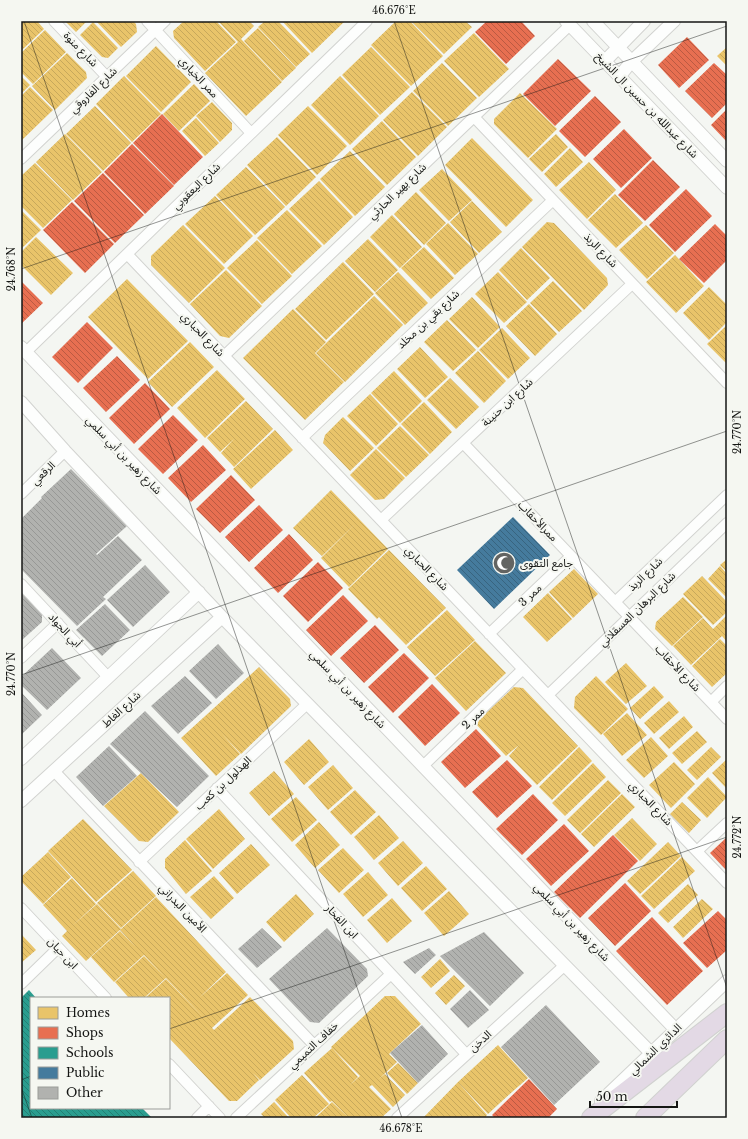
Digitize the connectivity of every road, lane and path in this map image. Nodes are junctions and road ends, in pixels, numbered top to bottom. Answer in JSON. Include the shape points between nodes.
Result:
{"nodes":[{"id":1,"x":54,"y":21,"type":"edge"},
{"id":2,"x":147,"y":21,"type":"edge"},
{"id":3,"x":165,"y":21,"type":"edge"},
{"id":4,"x":367,"y":21,"type":"edge"},
{"id":5,"x":592,"y":21,"type":"edge"},
{"id":6,"x":644,"y":21,"type":"edge"},
{"id":7,"x":674,"y":21,"type":"edge"},
{"id":8,"x":568,"y":23,"type":"edge"},
{"id":9,"x":156,"y":30,"type":"junction"},
{"id":10,"x":617,"y":47,"type":"junction"},
{"id":11,"x":605,"y":61,"type":"junction"},
{"id":12,"x":631,"y":62,"type":"junction"},
{"id":13,"x":619,"y":76,"type":"junction"},
{"id":14,"x":108,"y":77,"type":"junction"},
{"id":15,"x":474,"y":117,"type":"junction"},
{"id":16,"x":251,"y":133,"type":"junction"},
{"id":17,"x":22,"y":155,"type":"edge"},
{"id":18,"x":727,"y":161,"type":"edge"},
{"id":19,"x":727,"y":188,"type":"edge"},
{"id":20,"x":553,"y":200,"type":"junction"},
{"id":21,"x":127,"y":254,"type":"junction"},
{"id":22,"x":632,"y":284,"type":"junction"},
{"id":23,"x":23,"y":350,"type":"edge"},
{"id":24,"x":224,"y":356,"type":"junction"},
{"id":25,"x":727,"y":383,"type":"edge"},
{"id":26,"x":21,"y":402,"type":"edge"},
{"id":27,"x":302,"y":438,"type":"junction"},
{"id":28,"x":463,"y":443,"type":"junction"},
{"id":29,"x":65,"y":452,"type":"junction"},
{"id":30,"x":21,"y":494,"type":"edge"},
{"id":31,"x":727,"y":495,"type":"edge"},
{"id":32,"x":381,"y":520,"type":"junction"},
{"id":33,"x":727,"y":523,"type":"edge"},
{"id":34,"x":571,"y":556,"type":"junction"},
{"id":35,"x":21,"y":584,"type":"edge"},
{"id":36,"x":199,"y":592,"type":"junction"},
{"id":37,"x":615,"y":602,"type":"junction"},
{"id":38,"x":222,"y":617,"type":"junction"},
{"id":39,"x":629,"y":617,"type":"junction"},
{"id":40,"x":58,"y":623,"type":"junction"},
{"id":41,"x":489,"y":634,"type":"junction"},
{"id":42,"x":21,"y":658,"type":"edge"},
{"id":43,"x":523,"y":669,"type":"junction"},
{"id":44,"x":108,"y":677,"type":"junction"},
{"id":45,"x":727,"y":686,"type":"edge"},
{"id":46,"x":548,"y":696,"type":"junction"},
{"id":47,"x":711,"y":702,"type":"junction"},
{"id":48,"x":307,"y":704,"type":"junction"},
{"id":49,"x":727,"y":719,"type":"edge"},
{"id":50,"x":21,"y":759,"type":"edge"},
{"id":51,"x":423,"y":766,"type":"junction"},
{"id":52,"x":54,"y":771,"type":"junction"},
{"id":53,"x":217,"y":788,"type":"junction"},
{"id":54,"x":21,"y":801,"type":"edge"},
{"id":55,"x":727,"y":823,"type":"edge"},
{"id":56,"x":697,"y":851,"type":"junction"},
{"id":57,"x":139,"y":862,"type":"junction"},
{"id":58,"x":727,"y":883,"type":"edge"},
{"id":59,"x":21,"y":908,"type":"edge"},
{"id":60,"x":58,"y":948,"type":"junction"},
{"id":61,"x":565,"y":965,"type":"junction"},
{"id":62,"x":391,"y":974,"type":"junction"},
{"id":63,"x":727,"y":981,"type":"edge"},
{"id":64,"x":21,"y":984,"type":"edge"},
{"id":65,"x":105,"y":997,"type":"edge"},
{"id":66,"x":727,"y":1013,"type":"edge"},
{"id":67,"x":676,"y":1030,"type":"junction"},
{"id":68,"x":727,"y":1039,"type":"edge"},
{"id":69,"x":313,"y":1044,"type":"junction"},
{"id":70,"x":651,"y":1053,"type":"junction"},
{"id":71,"x":466,"y":1054,"type":"junction"},
{"id":72,"x":170,"y":1065,"type":"edge"},
{"id":73,"x":209,"y":1106,"type":"junction"},
{"id":74,"x":197,"y":1118,"type":"edge"},
{"id":75,"x":220,"y":1118,"type":"edge"},
{"id":76,"x":236,"y":1118,"type":"edge"},
{"id":77,"x":397,"y":1118,"type":"edge"},
{"id":78,"x":583,"y":1118,"type":"edge"},
{"id":79,"x":591,"y":1118,"type":"edge"},
{"id":80,"x":645,"y":1118,"type":"edge"}],
"edges":[{"from":1,"to":14,"type":"street","name":"شارع منوة"},
{"from":2,"to":9,"type":"street","name":"ممر الخياري"},
{"from":3,"to":9,"type":"street","name":"شارع الفاروقي"},
{"from":4,"to":16,"type":"street","name":"شارع اليعقوبي"},
{"from":5,"to":10,"type":"street","name":"شارع عبدالله بن حسين ال الشيخ"},
{"from":6,"to":10,"type":"street"},
{"from":7,"to":12,"type":"street"},
{"from":8,"to":11,"type":"street","name":"شارع عبدالله بن حسين ال الشيخ"},
{"from":8,"to":15,"type":"street","name":"شارع بهير الحارثي"},
{"from":9,"to":14,"type":"street","name":"شارع الفاروقي"},
{"from":9,"to":16,"type":"street","name":"ممر الخياري"},
{"from":10,"to":11,"type":"street"},
{"from":10,"to":12,"type":"street","name":"شارع عبدالله بن حسين ال الشيخ"},
{"from":11,"to":13,"type":"street","name":"شارع عبدالله بن حسين ال الشيخ"},
{"from":12,"to":13,"type":"street"},
{"from":12,"to":18,"type":"street","name":"شارع عبدالله بن حسين ال الشيخ"},
{"from":13,"to":19,"type":"street","name":"شارع عبدالله بن حسين ال الشيخ"},
{"from":14,"to":17,"type":"street","name":"شارع الفاروقي"},
{"from":15,"to":20,"type":"street","name":"شارع الربذ"},
{"from":15,"to":24,"type":"street","name":"شارع بهير الحارثي"},
{"from":16,"to":21,"type":"street","name":"شارع اليعقوبي"},
{"from":20,"to":22,"type":"street","name":"شارع الربذ"},
{"from":20,"to":27,"type":"street","name":"شارع بقي بن مخلد"},
{"from":21,"to":23,"type":"street","name":"شارع اليعقوبي"},
{"from":21,"to":24,"type":"street","name":"شارع الحباري"},
{"from":22,"to":25,"type":"street","name":"شارع الربذ"},
{"from":22,"to":28,"type":"street","name":"شارع ابن حنينة"},
{"from":23,"to":51,"type":"street","name":"شارع زهير بن أبي سلمي"},
{"from":24,"to":27,"type":"street","name":"شارع الحباري"},
{"from":26,"to":29,"type":"street"},
{"from":27,"to":32,"type":"street","name":"شارع الحباري"},
{"from":28,"to":32,"type":"street","name":"شارع ابن حنينة"},
{"from":28,"to":34,"type":"street","name":"ممرالأحقاب"},
{"from":29,"to":30,"type":"street","name":"الرقعي"},
{"from":29,"to":36,"type":"street"},
{"from":31,"to":37,"type":"street","name":"شارع الربذ"},
{"from":32,"to":41,"type":"street","name":"شارع الحباري"},
{"from":33,"to":39,"type":"street","name":"شارع البرهان العسقلاني"},
{"from":34,"to":37,"type":"street","name":"ممرالأحقاب"},
{"from":34,"to":41,"type":"street","name":"ممر 3"},
{"from":35,"to":40,"type":"street","name":"أبي الجواد"},
{"from":36,"to":38,"type":"street"},
{"from":36,"to":44,"type":"street"},
{"from":37,"to":39,"type":"street","name":"ممرالأحقاب"},
{"from":38,"to":48,"type":"street"},
{"from":38,"to":52,"type":"street","name":"شارع الغاط"},
{"from":39,"to":46,"type":"street","name":"شارع البرهان العسقلاني"},
{"from":39,"to":47,"type":"street","name":"شارع الأحقاب"},
{"from":40,"to":42,"type":"street"},
{"from":40,"to":44,"type":"street","name":"أبي الجواد"},
{"from":41,"to":43,"type":"street","name":"شارع الحباري"},
{"from":43,"to":46,"type":"street","name":"شارع الحباري"},
{"from":43,"to":51,"type":"street","name":"ممر 2"},
{"from":44,"to":50,"type":"street"},
{"from":45,"to":47,"type":"street"},
{"from":46,"to":56,"type":"street","name":"شارع الحباري"},
{"from":47,"to":49,"type":"street","name":"شارع الأحقاب"},
{"from":48,"to":53,"type":"street","name":"الهذلول بن كعب"},
{"from":48,"to":61,"type":"street"},
{"from":51,"to":67,"type":"street","name":"شارع زهير بن أبي سلمي"},
{"from":52,"to":54,"type":"street","name":"شارع الغاط"},
{"from":52,"to":57,"type":"street","name":"الأمين البدراني"},
{"from":53,"to":57,"type":"street","name":"الهذلول بن كعب"},
{"from":53,"to":62,"type":"street","name":"ابن الفخار"},
{"from":55,"to":56,"type":"street"},
{"from":56,"to":58,"type":"street","name":"شارع الحباري"},
{"from":57,"to":69,"type":"street","name":"الأمين البدراني"},
{"from":59,"to":60,"type":"street","name":"ابن حيان"},
{"from":60,"to":64,"type":"street"},
{"from":60,"to":65,"type":"street","name":"ابن حيان"},
{"from":61,"to":70,"type":"street"},
{"from":61,"to":71,"type":"street","name":"الدخن"},
{"from":62,"to":69,"type":"street","name":"خفاف التميمي"},
{"from":62,"to":71,"type":"street","name":"ابن الفخار"},
{"from":63,"to":67,"type":"street","name":"الدائري الشمالي"},
{"from":66,"to":79,"type":"highway"},
{"from":67,"to":70,"type":"street","name":"الدائري الشمالي"},
{"from":68,"to":80,"type":"highway"},
{"from":69,"to":76,"type":"street","name":"خفاف التميمي"},
{"from":70,"to":78,"type":"street","name":"الدائري الشمالي"},
{"from":71,"to":77,"type":"street","name":"الدخن"},
{"from":72,"to":73,"type":"street"},
{"from":73,"to":74,"type":"street"},
{"from":73,"to":75,"type":"street"}]}
